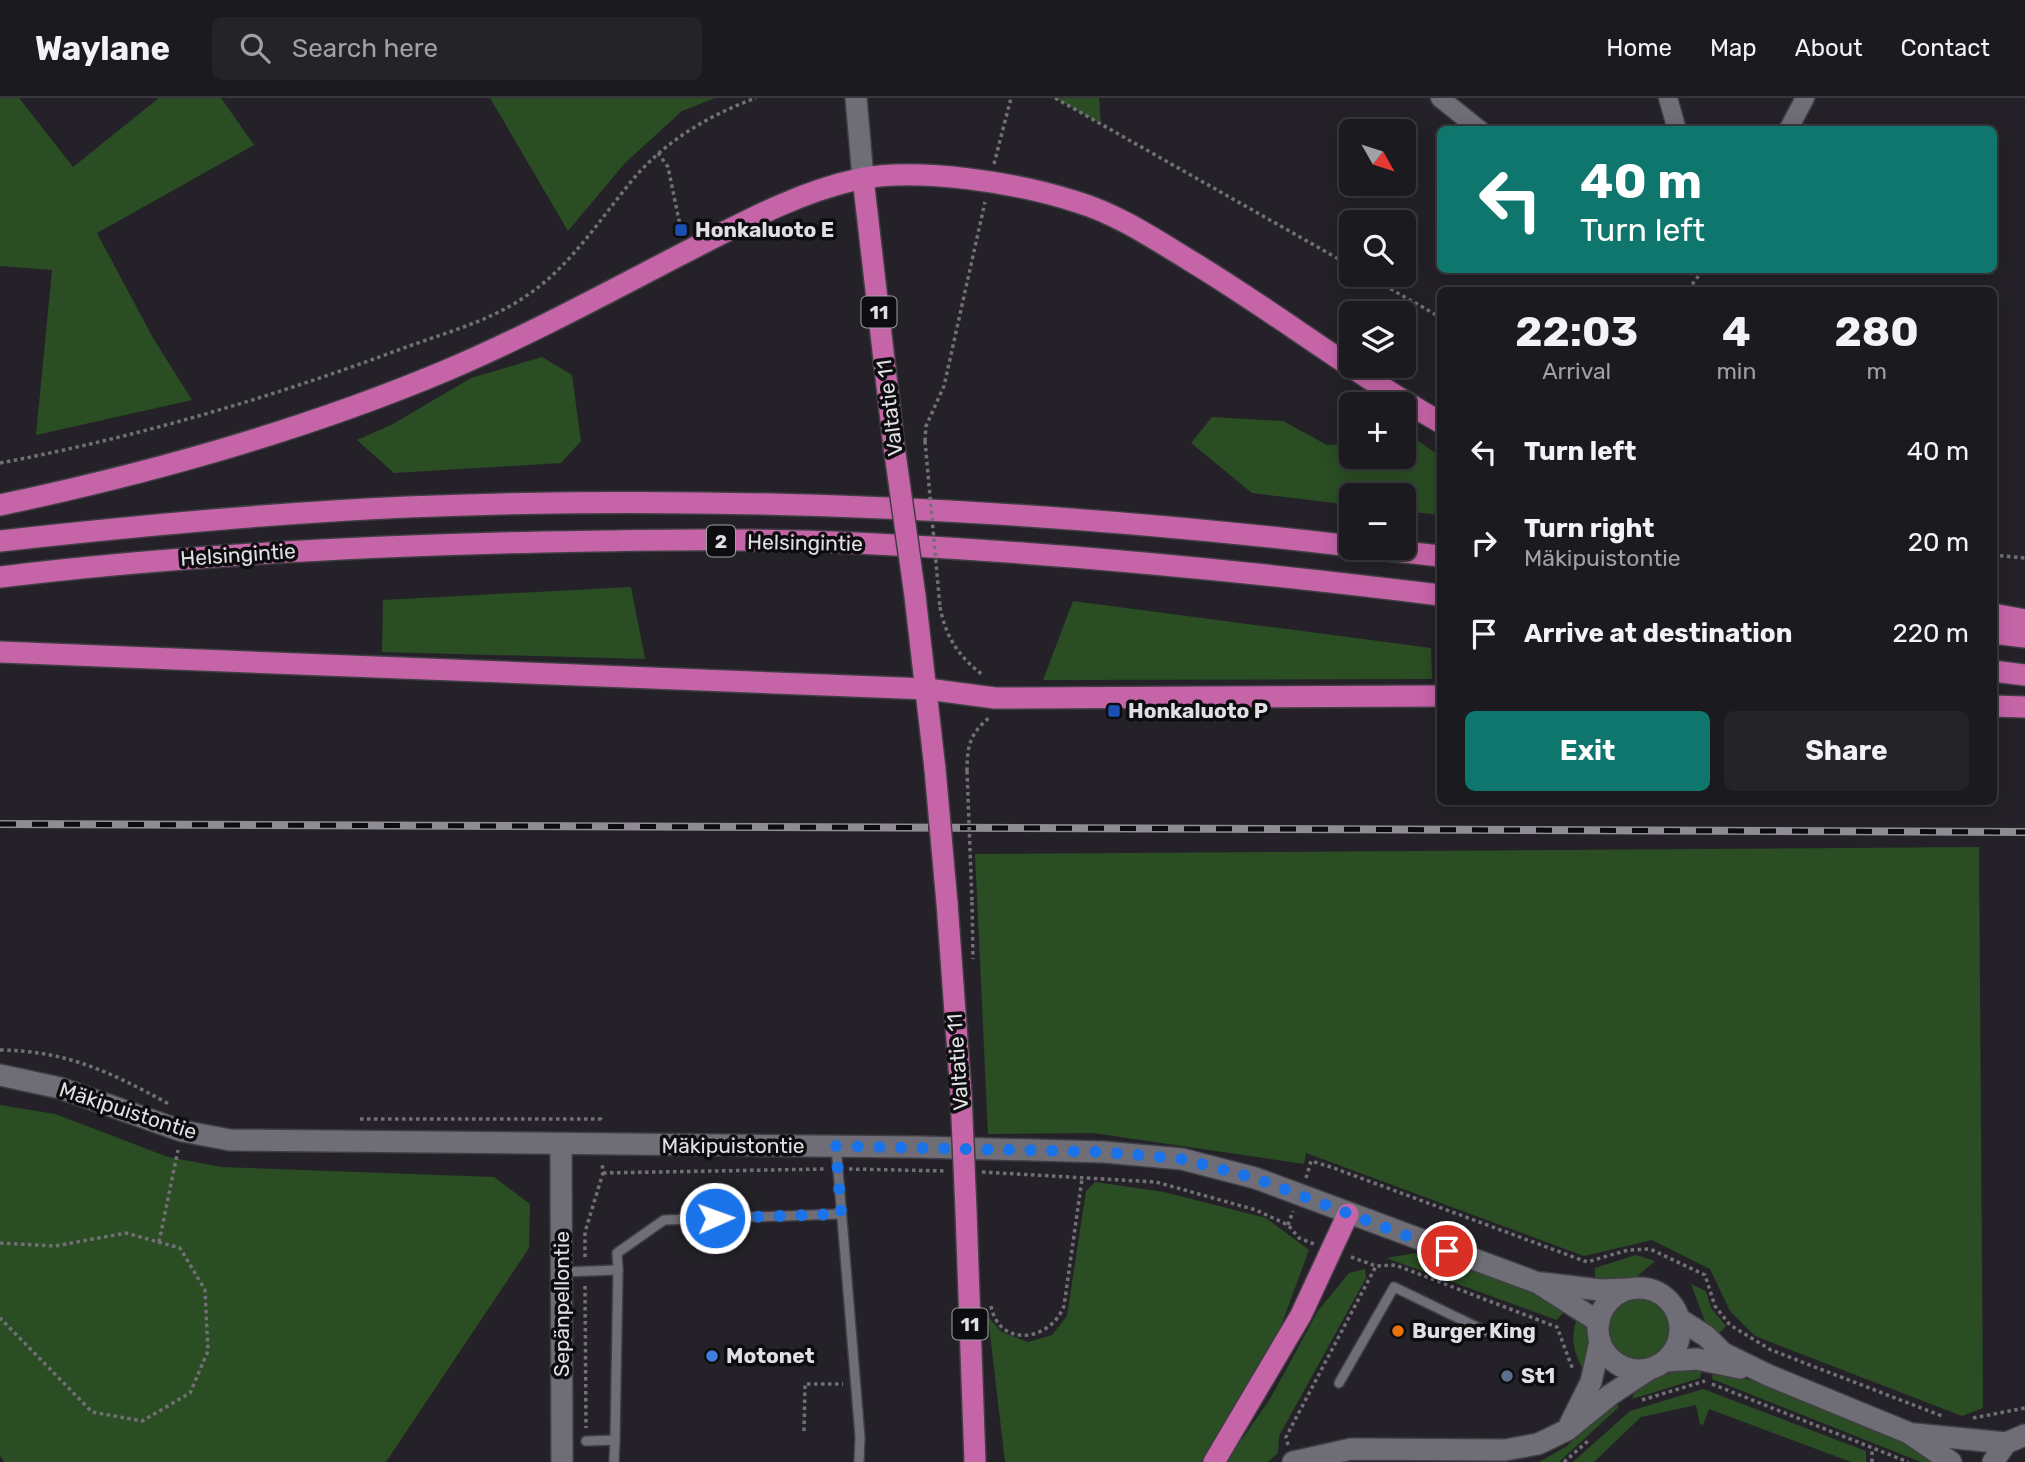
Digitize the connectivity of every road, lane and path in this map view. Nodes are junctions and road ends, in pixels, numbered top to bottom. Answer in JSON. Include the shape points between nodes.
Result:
{"nodes":[{"id":1,"x":756,"y":98,"type":"edge"},
{"id":2,"x":856,"y":98,"type":"edge"},
{"id":3,"x":1012,"y":98,"type":"edge"},
{"id":4,"x":1055,"y":98,"type":"edge"},
{"id":5,"x":1440,"y":98,"type":"edge"},
{"id":6,"x":1668,"y":98,"type":"edge"},
{"id":7,"x":1804,"y":98,"type":"edge"},
{"id":8,"x":1475,"y":126,"type":"edge"},
{"id":9,"x":1676,"y":126,"type":"edge"},
{"id":10,"x":1790,"y":126,"type":"edge"},
{"id":11,"x":658,"y":153,"type":"junction"},
{"id":12,"x":994,"y":164,"type":"dead end"},
{"id":13,"x":863,"y":178,"type":"junction"},
{"id":14,"x":987,"y":196,"type":"dead end"},
{"id":15,"x":681,"y":230,"type":"dead end"},
{"id":16,"x":1339,"y":260,"type":"edge"},
{"id":17,"x":1387,"y":287,"type":"edge"},
{"id":18,"x":1437,"y":315,"type":"edge"},
{"id":19,"x":1437,"y":420,"type":"edge"},
{"id":20,"x":0,"y":463,"type":"edge"},
{"id":21,"x":0,"y":505,"type":"edge"},
{"id":22,"x":0,"y":541,"type":"edge"},
{"id":23,"x":1339,"y":545,"type":"edge"},
{"id":24,"x":1416,"y":553,"type":"edge"},
{"id":25,"x":1997,"y":555,"type":"edge"},
{"id":26,"x":1437,"y":556,"type":"edge"},
{"id":27,"x":2025,"y":558,"type":"edge"},
{"id":28,"x":0,"y":577,"type":"edge"},
{"id":29,"x":1437,"y":595,"type":"edge"},
{"id":30,"x":940,"y":607,"type":"dead end"},
{"id":31,"x":1997,"y":615,"type":"edge"},
{"id":32,"x":2025,"y":620,"type":"edge"},
{"id":33,"x":1997,"y":634,"type":"edge"},
{"id":34,"x":2025,"y":637,"type":"edge"},
{"id":35,"x":0,"y":652,"type":"edge"},
{"id":36,"x":1997,"y":672,"type":"edge"},
{"id":37,"x":2025,"y":675,"type":"edge"},
{"id":38,"x":927,"y":689,"type":"junction"},
{"id":39,"x":1437,"y":696,"type":"edge"},
{"id":40,"x":1997,"y":706,"type":"edge"},
{"id":41,"x":2025,"y":707,"type":"edge"},
{"id":42,"x":967,"y":771,"type":"dead end"},
{"id":43,"x":972,"y":902,"type":"dead end"},
{"id":44,"x":0,"y":1050,"type":"edge"},
{"id":45,"x":0,"y":1075,"type":"edge"},
{"id":46,"x":175,"y":1107,"type":"dead end"},
{"id":47,"x":359,"y":1119,"type":"dead end"},
{"id":48,"x":183,"y":1131,"type":"junction"},
{"id":49,"x":561,"y":1145,"type":"junction"},
{"id":50,"x":601,"y":1146,"type":"junction"},
{"id":51,"x":836,"y":1146,"type":"junction"},
{"id":52,"x":1082,"y":1178,"type":"dead end"},
{"id":53,"x":841,"y":1214,"type":"junction"},
{"id":54,"x":1348,"y":1214,"type":"junction"},
{"id":55,"x":159,"y":1242,"type":"junction"},
{"id":56,"x":0,"y":1243,"type":"edge"},
{"id":57,"x":1376,"y":1266,"type":"dead end"},
{"id":58,"x":618,"y":1270,"type":"junction"},
{"id":59,"x":562,"y":1272,"type":"junction"},
{"id":60,"x":585,"y":1272,"type":"junction"},
{"id":61,"x":1538,"y":1283,"type":"junction"},
{"id":62,"x":1630,"y":1289,"type":"junction"},
{"id":63,"x":989,"y":1296,"type":"dead end"},
{"id":64,"x":0,"y":1318,"type":"edge"},
{"id":65,"x":1679,"y":1319,"type":"junction"},
{"id":66,"x":1485,"y":1331,"type":"dead end"},
{"id":67,"x":1599,"y":1332,"type":"junction"},
{"id":68,"x":1657,"y":1366,"type":"junction"},
{"id":69,"x":1768,"y":1376,"type":"junction"},
{"id":70,"x":1339,"y":1383,"type":"dead end"},
{"id":71,"x":856,"y":1385,"type":"junction"},
{"id":72,"x":804,"y":1430,"type":"dead end"},
{"id":73,"x":1567,"y":1430,"type":"junction"},
{"id":74,"x":1909,"y":1433,"type":"junction"},
{"id":75,"x":974,"y":1436,"type":"junction"},
{"id":76,"x":2016,"y":1439,"type":"edge"},
{"id":77,"x":615,"y":1440,"type":"junction"},
{"id":78,"x":586,"y":1441,"type":"joint"},
{"id":79,"x":1872,"y":1448,"type":"dead end"},
{"id":80,"x":562,"y":1462,"type":"edge"},
{"id":81,"x":614,"y":1462,"type":"edge"},
{"id":82,"x":859,"y":1462,"type":"edge"},
{"id":83,"x":975,"y":1462,"type":"edge"},
{"id":84,"x":986,"y":1462,"type":"edge"},
{"id":85,"x":1214,"y":1462,"type":"edge"},
{"id":86,"x":1293,"y":1462,"type":"edge"},
{"id":87,"x":1872,"y":1462,"type":"edge"},
{"id":88,"x":1951,"y":1462,"type":"edge"},
{"id":89,"x":1993,"y":1462,"type":"edge"}],
"edges":[{"from":1,"to":11,"type":"path","via":[[694,126]]},
{"from":2,"to":13,"type":"street"},
{"from":3,"to":12,"type":"path"},
{"from":4,"to":16,"type":"path"},
{"from":5,"to":8,"type":"street"},
{"from":6,"to":9,"type":"street"},
{"from":7,"to":10,"type":"street"},
{"from":11,"to":15,"type":"path","via":[[668,167]]},
{"from":11,"to":20,"type":"path","via":[[551,278],[521,300],[304,385],[107,441]]},
{"from":13,"to":19,"type":"highway","via":[[940,176],[1015,185],[1080,203],[1137,228],[1225,281]]},
{"from":13,"to":21,"type":"highway","via":[[807,193],[516,339],[360,404],[186,459]]},
{"from":13,"to":38,"type":"highway","name":"Valtatie 11","number":"11","bridge":true},
{"from":14,"to":30,"type":"path","bridge":true,"via":[[944,386],[926,426]]},
{"from":17,"to":18,"type":"path"},
{"from":22,"to":23,"type":"highway","name":"Helsingintie","number":"2","via":[[154,524],[407,507],[640,502],[1006,513]]},
{"from":24,"to":26,"type":"highway"},
{"from":25,"to":27,"type":"path"},
{"from":28,"to":29,"type":"highway","name":"Helsingintie","number":"2","via":[[241,554],[411,545],[712,541],[1013,552],[1240,570]]},
{"from":31,"to":32,"type":"highway"},
{"from":33,"to":34,"type":"highway"},
{"from":35,"to":38,"type":"highway"},
{"from":36,"to":37,"type":"highway"},
{"from":38,"to":39,"type":"highway","via":[[995,698]]},
{"from":38,"to":75,"type":"highway","name":"Valtatie 11","number":"11","bridge":true,"via":[[961,1094]]},
{"from":40,"to":41,"type":"highway"},
{"from":42,"to":43,"type":"path","bridge":true},
{"from":44,"to":46,"type":"path","via":[[38,1051],[80,1060]]},
{"from":45,"to":48,"type":"street","name":"Mäkipuistontie","via":[[60,1087]]},
{"from":47,"to":50,"type":"path","via":[[601,1119]]},
{"from":48,"to":49,"type":"street","name":"Mäkipuistontie","via":[[230,1140]]},
{"from":48,"to":55,"type":"path"},
{"from":49,"to":50,"type":"street","name":"Mäkipuistontie"},
{"from":49,"to":59,"type":"street","name":"Sepänpellontie"},
{"from":50,"to":51,"type":"street","name":"Mäkipuistontie"},
{"from":50,"to":60,"type":"path","via":[[603,1173],[585,1233]]},
{"from":51,"to":53,"type":"lane"},
{"from":51,"to":54,"type":"street","name":"Mäkipuistontie","via":[[1104,1152],[1182,1159],[1255,1178]]},
{"from":52,"to":63,"type":"path","via":[[1060,1317],[1044,1332],[1021,1336],[992,1312]]},
{"from":53,"to":58,"type":"lane","via":[[664,1220],[617,1253]]},
{"from":53,"to":71,"type":"lane"},
{"from":54,"to":61,"type":"street","name":"Mäkipuistontie"},
{"from":54,"to":85,"type":"highway","via":[[1301,1315]]},
{"from":55,"to":56,"type":"path","via":[[125,1233],[55,1246]]},
{"from":55,"to":64,"type":"path","via":[[180,1248],[205,1290],[208,1351],[190,1393],[142,1421],[92,1412]]},
{"from":57,"to":86,"type":"path","via":[[1286,1437]]},
{"from":58,"to":60,"type":"lane"},
{"from":58,"to":77,"type":"lane"},
{"from":59,"to":60,"type":"lane"},
{"from":59,"to":80,"type":"street","name":"Sepänpellontie"},
{"from":60,"to":78,"type":"path"},
{"from":61,"to":62,"type":"street","name":"Mäkipuistontie"},
{"from":61,"to":67,"type":"street","name":"Mäkipuistontie"},
{"from":62,"to":65,"type":"street","via":[[1660,1294]]},
{"from":62,"to":67,"type":"street","via":[[1613,1297],[1604,1308]]},
{"from":65,"to":68,"type":"street","via":[[1681,1332],[1675,1350]]},
{"from":65,"to":69,"type":"street","via":[[1723,1353]]},
{"from":66,"to":70,"type":"lane","via":[[1394,1287]]},
{"from":67,"to":68,"type":"street","via":[[1610,1359],[1627,1369]]},
{"from":67,"to":73,"type":"street","via":[[1591,1382]]},
{"from":68,"to":69,"type":"street","via":[[1697,1359]]},
{"from":68,"to":73,"type":"street","via":[[1610,1395]]},
{"from":69,"to":74,"type":"street"},
{"from":71,"to":72,"type":"path","via":[[805,1384]]},
{"from":71,"to":82,"type":"lane"},
{"from":73,"to":86,"type":"street","via":[[1538,1444],[1505,1450],[1350,1449]]},
{"from":74,"to":76,"type":"street"},
{"from":74,"to":88,"type":"street"},
{"from":75,"to":83,"type":"highway","number":"11"},
{"from":75,"to":84,"type":"highway"},
{"from":76,"to":89,"type":"street"},
{"from":77,"to":78,"type":"lane"},
{"from":77,"to":81,"type":"lane"},
{"from":79,"to":87,"type":"path"}]}
